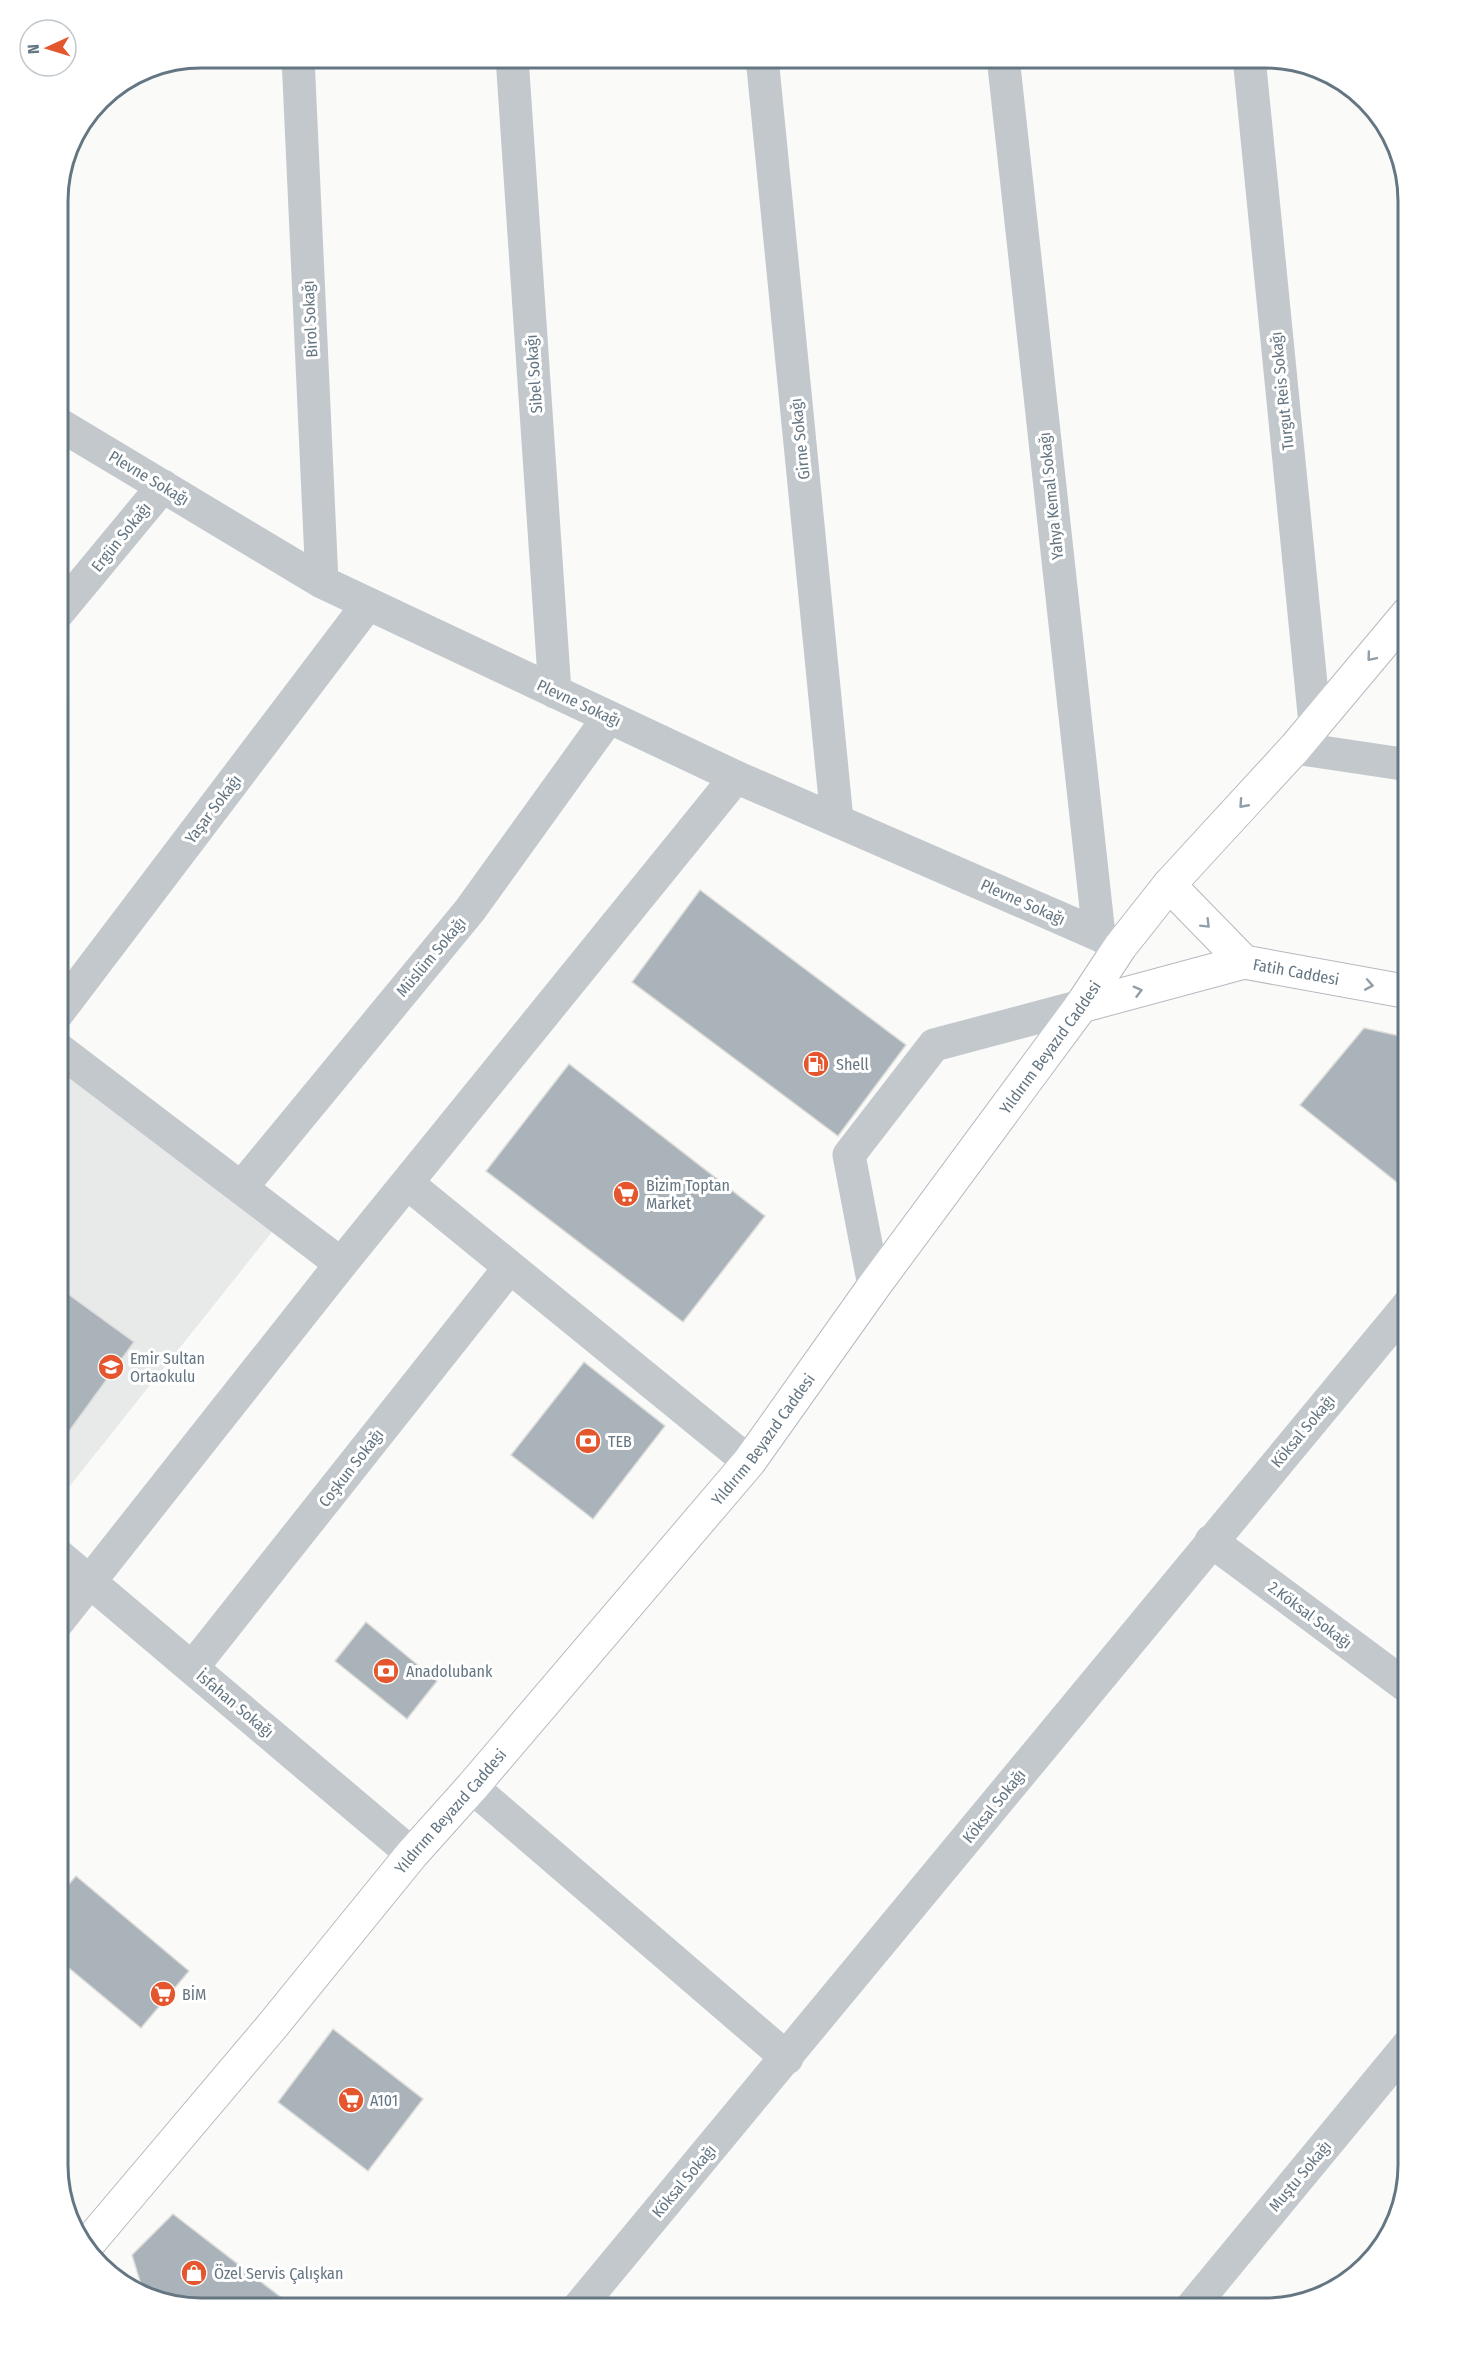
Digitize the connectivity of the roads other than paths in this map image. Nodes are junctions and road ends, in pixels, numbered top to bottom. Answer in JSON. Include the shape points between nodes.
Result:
{"nodes":[{"id":1,"x":298,"y":68,"type":"edge"},
{"id":2,"x":513,"y":68,"type":"edge"},
{"id":3,"x":763,"y":68,"type":"edge"},
{"id":4,"x":1004,"y":68,"type":"edge"},
{"id":5,"x":1250,"y":68,"type":"edge"},
{"id":6,"x":68,"y":430,"type":"edge"},
{"id":7,"x":163,"y":486,"type":"junction"},
{"id":8,"x":321,"y":582,"type":"junction"},
{"id":9,"x":68,"y":602,"type":"edge"},
{"id":10,"x":368,"y":604,"type":"junction"},
{"id":11,"x":1398,"y":625,"type":"edge"},
{"id":12,"x":555,"y":692,"type":"junction"},
{"id":13,"x":609,"y":717,"type":"junction"},
{"id":14,"x":1305,"y":736,"type":"junction"},
{"id":15,"x":1398,"y":762,"type":"edge"},
{"id":16,"x":736,"y":777,"type":"junction"},
{"id":17,"x":837,"y":820,"type":"junction"},
{"id":18,"x":1169,"y":885,"type":"junction"},
{"id":19,"x":1110,"y":941,"type":"junction"},
{"id":20,"x":1244,"y":962,"type":"junction"},
{"id":21,"x":1398,"y":990,"type":"edge"},
{"id":22,"x":68,"y":999,"type":"edge"},
{"id":23,"x":1082,"y":1006,"type":"junction"},
{"id":24,"x":68,"y":1056,"type":"edge"},
{"id":25,"x":407,"y":1183,"type":"junction"},
{"id":26,"x":241,"y":1188,"type":"junction"},
{"id":27,"x":341,"y":1264,"type":"junction"},
{"id":28,"x":510,"y":1267,"type":"junction"},
{"id":29,"x":874,"y":1287,"type":"junction"},
{"id":30,"x":1398,"y":1317,"type":"edge"},
{"id":31,"x":749,"y":1462,"type":"junction"},
{"id":32,"x":1211,"y":1541,"type":"junction"},
{"id":33,"x":68,"y":1563,"type":"edge"},
{"id":34,"x":89,"y":1581,"type":"junction"},
{"id":35,"x":68,"y":1609,"type":"edge"},
{"id":36,"x":192,"y":1668,"type":"junction"},
{"id":37,"x":1398,"y":1680,"type":"edge"},
{"id":38,"x":472,"y":1787,"type":"junction"},
{"id":39,"x":412,"y":1854,"type":"junction"},
{"id":40,"x":1398,"y":2057,"type":"edge"},
{"id":41,"x":787,"y":2058,"type":"junction"},
{"id":42,"x":91,"y":2240,"type":"edge"},
{"id":43,"x":587,"y":2297,"type":"edge"},
{"id":44,"x":1199,"y":2298,"type":"edge"}],
"edges":[{"from":1,"to":8,"type":"street","name":"Birol Sokağı"},
{"from":2,"to":12,"type":"street","name":"Sibel Sokağı"},
{"from":3,"to":17,"type":"street","name":"Girne Sokağı"},
{"from":4,"to":19,"type":"street","name":"Yahya Kemal Sokağı"},
{"from":5,"to":14,"type":"street","name":"Turgut Reis Sokağı"},
{"from":6,"to":7,"type":"street","name":"Plevne Sokağı"},
{"from":7,"to":8,"type":"street","name":"Plevne Sokağı"},
{"from":7,"to":9,"type":"street","name":"Ergün Sokağı"},
{"from":8,"to":10,"type":"street","name":"Plevne Sokağı"},
{"from":10,"to":12,"type":"street","name":"Plevne Sokağı"},
{"from":10,"to":22,"type":"street","name":"Yaşar Sokağı"},
{"from":11,"to":14,"type":"main road","name":"Yıldırım Beyazıd Caddesi","one_way":true},
{"from":12,"to":13,"type":"street","name":"Plevne Sokağı"},
{"from":13,"to":16,"type":"street","name":"Plevne Sokağı"},
{"from":13,"to":26,"type":"street","name":"Müslüm Sokağı","via":[[470,910]]},
{"from":14,"to":15,"type":"street"},
{"from":14,"to":18,"type":"main road","name":"Yıldırım Beyazıd Caddesi","one_way":true},
{"from":16,"to":17,"type":"street","name":"Plevne Sokağı"},
{"from":16,"to":25,"type":"street"},
{"from":17,"to":19,"type":"street","name":"Plevne Sokağı"},
{"from":18,"to":19,"type":"main road","name":"Yıldırım Beyazıd Caddesi"},
{"from":18,"to":20,"type":"main road","one_way":true},
{"from":19,"to":23,"type":"main road","name":"Yıldırım Beyazıd Caddesi"},
{"from":20,"to":21,"type":"main road","name":"Fatih Caddesi","one_way":true},
{"from":23,"to":20,"type":"main road","name":"Fatih Caddesi","one_way":true},
{"from":23,"to":29,"type":"main road","name":"Yıldırım Beyazıd Caddesi"},
{"from":23,"to":29,"type":"street","via":[[934,1045],[849,1155]]},
{"from":24,"to":26,"type":"street"},
{"from":25,"to":27,"type":"street"},
{"from":25,"to":28,"type":"street"},
{"from":26,"to":27,"type":"street"},
{"from":27,"to":34,"type":"street"},
{"from":28,"to":31,"type":"street"},
{"from":28,"to":36,"type":"street","name":"Coşkun Sokağı"},
{"from":29,"to":31,"type":"main road","name":"Yıldırım Beyazıd Caddesi"},
{"from":30,"to":32,"type":"street","name":"Köksal Sokağı"},
{"from":31,"to":38,"type":"main road","name":"Yıldırım Beyazıd Caddesi"},
{"from":32,"to":37,"type":"street","name":"2.Köksal Sokağı"},
{"from":32,"to":41,"type":"street","name":"Köksal Sokağı"},
{"from":33,"to":34,"type":"street","name":"İsfahan Sokağı"},
{"from":34,"to":35,"type":"street"},
{"from":34,"to":36,"type":"street","name":"İsfahan Sokağı"},
{"from":36,"to":39,"type":"street","name":"İsfahan Sokağı"},
{"from":38,"to":39,"type":"main road","name":"Yıldırım Beyazıd Caddesi"},
{"from":38,"to":41,"type":"street"},
{"from":39,"to":42,"type":"main road","name":"Yıldırım Beyazıd Caddesi"},
{"from":40,"to":44,"type":"street","name":"Muştu Sokağı"},
{"from":41,"to":43,"type":"street","name":"Köksal Sokağı"}]}
